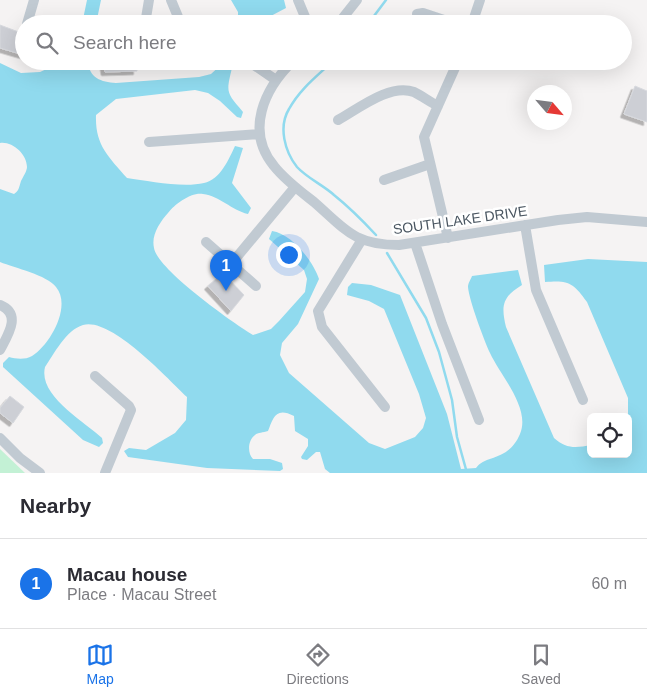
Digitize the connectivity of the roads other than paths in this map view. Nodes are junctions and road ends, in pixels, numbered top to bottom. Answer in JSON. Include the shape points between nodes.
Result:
{"nodes":[{"id":1,"x":34,"y":0,"type":"edge"},
{"id":2,"x":149,"y":0,"type":"edge"},
{"id":3,"x":171,"y":0,"type":"edge"},
{"id":4,"x":298,"y":0,"type":"edge"},
{"id":5,"x":357,"y":0,"type":"edge"},
{"id":6,"x":480,"y":0,"type":"edge"},
{"id":7,"x":417,"y":14,"type":"dead end"},
{"id":8,"x":30,"y":15,"type":"edge"},
{"id":9,"x":146,"y":15,"type":"edge"},
{"id":10,"x":177,"y":15,"type":"edge"},
{"id":11,"x":304,"y":15,"type":"edge"},
{"id":12,"x":345,"y":15,"type":"edge"},
{"id":13,"x":429,"y":15,"type":"edge"},
{"id":14,"x":475,"y":15,"type":"edge"},
{"id":15,"x":261,"y":70,"type":"edge"},
{"id":16,"x":285,"y":70,"type":"edge"},
{"id":17,"x":454,"y":70,"type":"edge"},
{"id":18,"x":276,"y":80,"type":"junction"},
{"id":19,"x":438,"y":106,"type":"junction"},
{"id":20,"x":338,"y":120,"type":"dead end"},
{"id":21,"x":259,"y":134,"type":"junction"},
{"id":22,"x":148,"y":142,"type":"dead end"},
{"id":23,"x":430,"y":164,"type":"junction"},
{"id":24,"x":384,"y":180,"type":"dead end"},
{"id":25,"x":295,"y":187,"type":"junction"},
{"id":26,"x":647,"y":222,"type":"edge"},
{"id":27,"x":525,"y":225,"type":"junction"},
{"id":28,"x":448,"y":238,"type":"junction"},
{"id":29,"x":362,"y":241,"type":"junction"},
{"id":30,"x":206,"y":242,"type":"dead end"},
{"id":31,"x":415,"y":242,"type":"junction"},
{"id":32,"x":231,"y":264,"type":"junction"},
{"id":33,"x":256,"y":286,"type":"dead end"},
{"id":34,"x":0,"y":305,"type":"edge"},
{"id":35,"x":0,"y":350,"type":"edge"},
{"id":36,"x":95,"y":376,"type":"dead end"},
{"id":37,"x":583,"y":400,"type":"dead end"},
{"id":38,"x":385,"y":407,"type":"dead end"},
{"id":39,"x":479,"y":420,"type":"dead end"},
{"id":40,"x":0,"y":438,"type":"edge"},
{"id":41,"x":40,"y":473,"type":"edge"},
{"id":42,"x":105,"y":473,"type":"edge"}],
"edges":[{"from":1,"to":8,"type":"street"},
{"from":2,"to":9,"type":"street"},
{"from":3,"to":10,"type":"street"},
{"from":4,"to":11,"type":"street"},
{"from":5,"to":12,"type":"street"},
{"from":6,"to":14,"type":"street"},
{"from":7,"to":13,"type":"street"},
{"from":15,"to":18,"type":"street"},
{"from":16,"to":18,"type":"street"},
{"from":17,"to":19,"type":"street"},
{"from":18,"to":21,"type":"street","via":[[263,106]]},
{"from":19,"to":20,"type":"street","via":[[404,90],[379,97]]},
{"from":19,"to":23,"type":"street","via":[[424,137]]},
{"from":21,"to":22,"type":"street"},
{"from":21,"to":25,"type":"street","via":[[273,165]]},
{"from":23,"to":24,"type":"street"},
{"from":23,"to":28,"type":"street"},
{"from":25,"to":29,"type":"street"},
{"from":25,"to":32,"type":"street"},
{"from":26,"to":27,"type":"street","name":"SOUTH LAKE DRIVE","via":[[586,218]]},
{"from":27,"to":28,"type":"street","name":"SOUTH LAKE DRIVE"},
{"from":27,"to":37,"type":"street","via":[[536,290]]},
{"from":28,"to":31,"type":"street","name":"SOUTH LAKE DRIVE"},
{"from":29,"to":31,"type":"street","name":"SOUTH LAKE DRIVE","via":[[380,245]]},
{"from":29,"to":38,"type":"street","via":[[318,311],[318,319]]},
{"from":30,"to":32,"type":"street"},
{"from":31,"to":39,"type":"street"},
{"from":32,"to":33,"type":"street"},
{"from":34,"to":35,"type":"street","via":[[12,316]]},
{"from":36,"to":42,"type":"street","via":[[131,410]]},
{"from":40,"to":41,"type":"street"}]}
